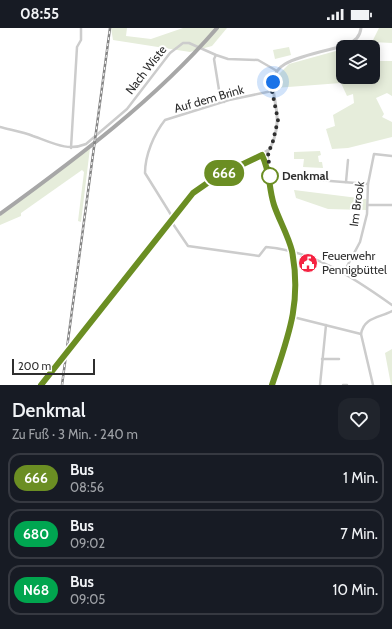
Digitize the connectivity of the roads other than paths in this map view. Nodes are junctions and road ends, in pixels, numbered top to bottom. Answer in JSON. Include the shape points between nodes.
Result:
{"nodes":[{"id":1,"x":81,"y":28,"type":"edge"},
{"id":2,"x":217,"y":28,"type":"edge"},
{"id":3,"x":361,"y":28,"type":"edge"},
{"id":4,"x":216,"y":55,"type":"junction"},
{"id":5,"x":277,"y":71,"type":"junction"},
{"id":6,"x":272,"y":91,"type":"junction"},
{"id":7,"x":224,"y":102,"type":"junction"},
{"id":8,"x":0,"y":127,"type":"edge"},
{"id":9,"x":71,"y":148,"type":"junction"},
{"id":10,"x":268,"y":152,"type":"junction"},
{"id":11,"x":262,"y":155,"type":"junction"},
{"id":12,"x":392,"y":156,"type":"edge"},
{"id":13,"x":348,"y":160,"type":"dead end"},
{"id":14,"x":269,"y":170,"type":"junction"},
{"id":15,"x":318,"y":180,"type":"dead end"},
{"id":16,"x":346,"y":182,"type":"junction"},
{"id":17,"x":368,"y":184,"type":"junction"},
{"id":18,"x":368,"y":205,"type":"junction"},
{"id":19,"x":392,"y":206,"type":"edge"},
{"id":20,"x":0,"y":214,"type":"edge"},
{"id":21,"x":171,"y":219,"type":"junction"},
{"id":22,"x":292,"y":251,"type":"junction"},
{"id":23,"x":344,"y":272,"type":"junction"},
{"id":24,"x":392,"y":305,"type":"edge"},
{"id":25,"x":392,"y":311,"type":"edge"},
{"id":26,"x":293,"y":317,"type":"junction"},
{"id":27,"x":326,"y":325,"type":"junction"},
{"id":28,"x":361,"y":334,"type":"junction"},
{"id":29,"x":322,"y":359,"type":"junction"},
{"id":30,"x":339,"y":359,"type":"dead end"},
{"id":31,"x":41,"y":385,"type":"edge"},
{"id":32,"x":272,"y":385,"type":"edge"},
{"id":33,"x":320,"y":385,"type":"edge"},
{"id":34,"x":343,"y":385,"type":"edge"},
{"id":35,"x":347,"y":385,"type":"edge"},
{"id":36,"x":373,"y":385,"type":"edge"}],
"edges":[{"from":1,"to":9,"type":"street","via":[[81,40],[77,47]]},
{"from":2,"to":20,"type":"main road","via":[[169,78],[97,140]]},
{"from":3,"to":5,"type":"street","via":[[356,40],[347,45],[287,63]]},
{"from":4,"to":5,"type":"street","name":"Nach Wiste","via":[[228,59],[258,60]]},
{"from":4,"to":7,"type":"street","via":[[214,59],[219,90]]},
{"from":4,"to":9,"type":"street","name":"Nach Wiste","via":[[189,43],[176,47],[127,109],[91,140],[79,147]]},
{"from":5,"to":6,"type":"street"},
{"from":6,"to":7,"type":"street","name":"Auf dem Brink"},
{"from":6,"to":10,"type":"street","via":[[278,120]]},
{"from":7,"to":21,"type":"street","name":"Auf dem Brink","via":[[165,120],[152,142],[145,166],[146,176]]},
{"from":8,"to":9,"type":"street"},
{"from":10,"to":11,"type":"street"},
{"from":10,"to":14,"type":"street"},
{"from":11,"to":14,"type":"street"},
{"from":11,"to":21,"type":"street","via":[[201,186]]},
{"from":12,"to":17,"type":"street","name":"Im Brook","via":[[374,154]]},
{"from":13,"to":16,"type":"street"},
{"from":14,"to":22,"type":"street","via":[[274,205]]},
{"from":15,"to":16,"type":"street"},
{"from":16,"to":17,"type":"street"},
{"from":17,"to":18,"type":"street","name":"Im Brook"},
{"from":18,"to":19,"type":"street"},
{"from":18,"to":23,"type":"street","name":"Im Brook","via":[[360,242]]},
{"from":21,"to":22,"type":"street","name":"Auf dem Brink","via":[[188,246],[259,256],[266,247]]},
{"from":21,"to":31,"type":"street","via":[[64,359]]},
{"from":22,"to":23,"type":"street"},
{"from":22,"to":26,"type":"street","via":[[295,300]]},
{"from":23,"to":24,"type":"street"},
{"from":25,"to":28,"type":"street","via":[[369,320]]},
{"from":26,"to":27,"type":"street"},
{"from":26,"to":32,"type":"street"},
{"from":27,"to":28,"type":"street"},
{"from":27,"to":29,"type":"street"},
{"from":28,"to":36,"type":"street"},
{"from":29,"to":30,"type":"street"},
{"from":29,"to":33,"type":"street"},
{"from":34,"to":35,"type":"street"}]}
